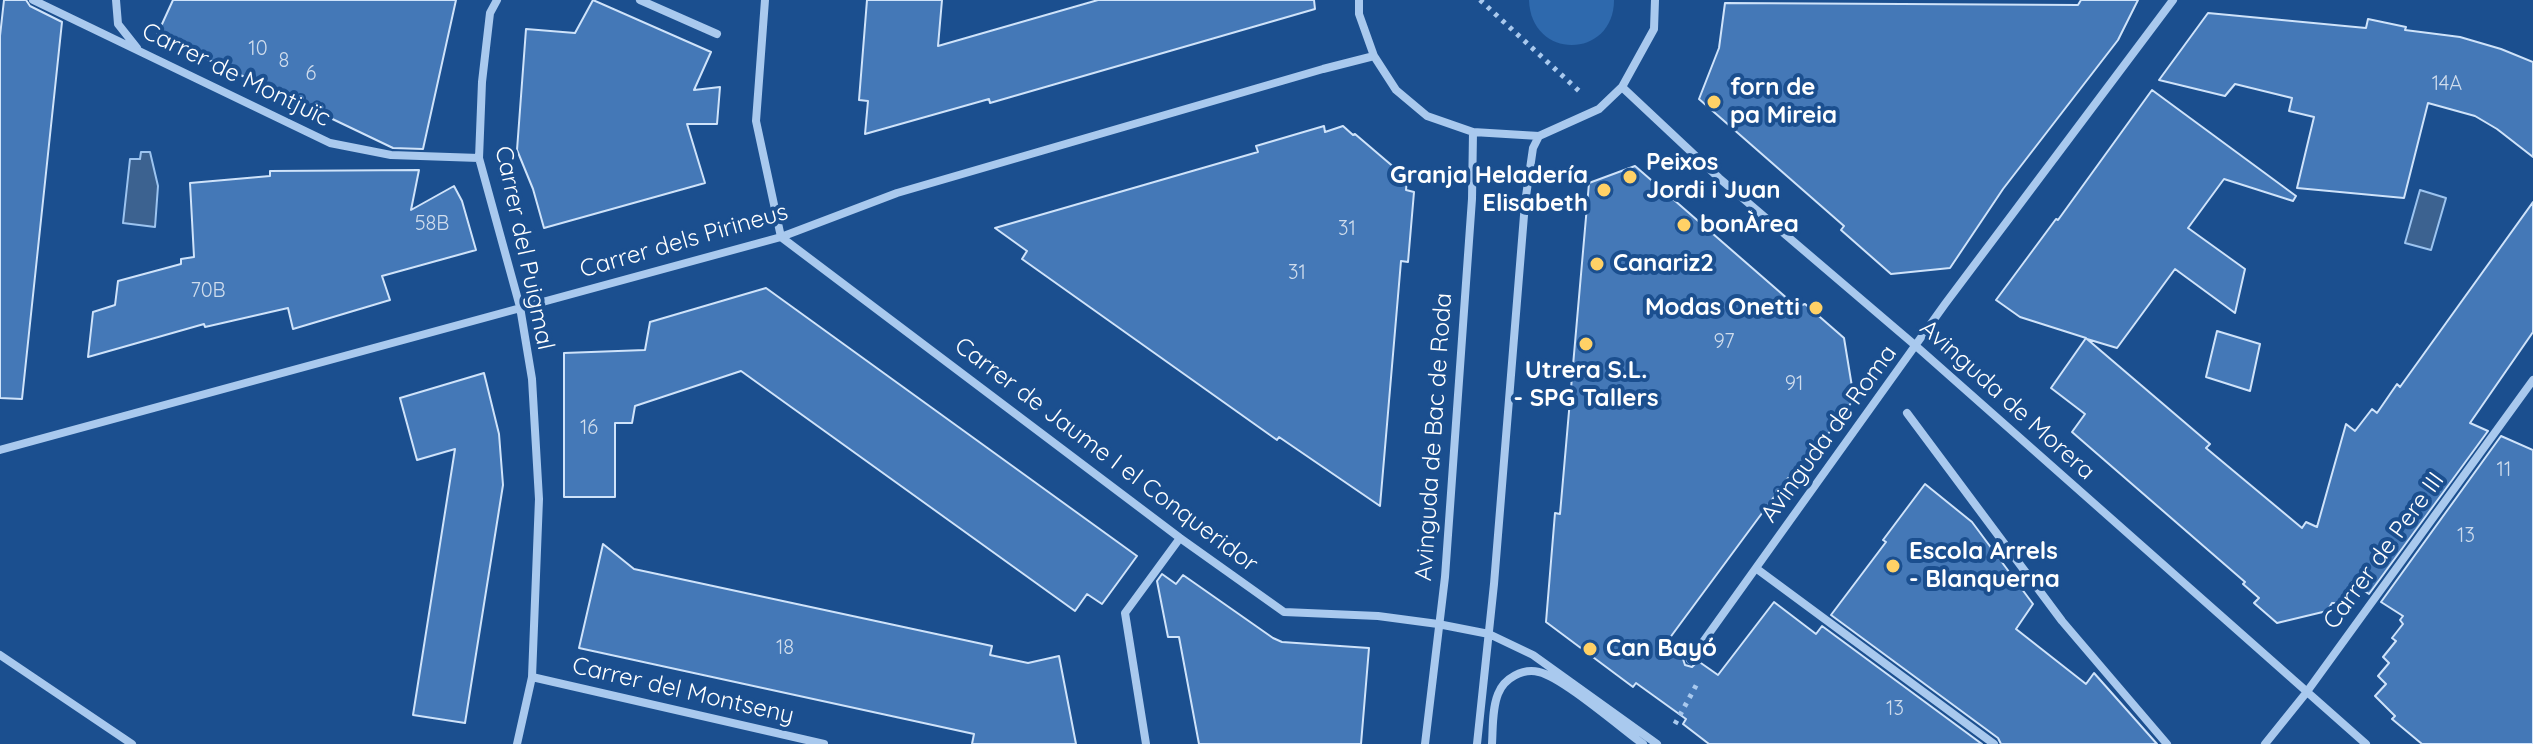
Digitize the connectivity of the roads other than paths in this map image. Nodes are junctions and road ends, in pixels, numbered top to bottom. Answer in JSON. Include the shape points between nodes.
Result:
{"nodes":[{"id":1,"x":33,"y":0,"type":"edge"},
{"id":2,"x":116,"y":0,"type":"edge"},
{"id":3,"x":497,"y":0,"type":"edge"},
{"id":4,"x":640,"y":0,"type":"edge"},
{"id":5,"x":765,"y":0,"type":"edge"},
{"id":6,"x":1359,"y":0,"type":"edge"},
{"id":7,"x":1655,"y":0,"type":"edge"},
{"id":8,"x":2173,"y":0,"type":"edge"},
{"id":9,"x":717,"y":34,"type":"dead end"},
{"id":10,"x":139,"y":51,"type":"junction"},
{"id":11,"x":1374,"y":56,"type":"junction"},
{"id":12,"x":1622,"y":87,"type":"junction"},
{"id":13,"x":1473,"y":132,"type":"junction"},
{"id":14,"x":1539,"y":136,"type":"junction"},
{"id":15,"x":479,"y":158,"type":"junction"},
{"id":16,"x":781,"y":237,"type":"junction"},
{"id":17,"x":520,"y":307,"type":"junction"},
{"id":18,"x":1916,"y":346,"type":"junction"},
{"id":19,"x":2533,"y":380,"type":"edge"},
{"id":20,"x":1907,"y":413,"type":"dead end"},
{"id":21,"x":0,"y":450,"type":"edge"},
{"id":22,"x":1180,"y":538,"type":"junction"},
{"id":23,"x":1757,"y":569,"type":"junction"},
{"id":24,"x":1438,"y":624,"type":"junction"},
{"id":25,"x":1489,"y":634,"type":"junction"},
{"id":26,"x":0,"y":655,"type":"edge"},
{"id":27,"x":1690,"y":660,"type":"dead end"},
{"id":28,"x":532,"y":677,"type":"junction"},
{"id":29,"x":2306,"y":693,"type":"junction"},
{"id":30,"x":132,"y":744,"type":"edge"},
{"id":31,"x":517,"y":744,"type":"edge"},
{"id":32,"x":824,"y":744,"type":"edge"},
{"id":33,"x":1146,"y":744,"type":"edge"},
{"id":34,"x":1425,"y":744,"type":"edge"},
{"id":35,"x":1477,"y":744,"type":"edge"},
{"id":36,"x":1492,"y":744,"type":"edge"},
{"id":37,"x":1643,"y":744,"type":"edge"},
{"id":38,"x":1657,"y":744,"type":"edge"},
{"id":39,"x":1994,"y":744,"type":"edge"},
{"id":40,"x":2167,"y":744,"type":"edge"},
{"id":41,"x":2265,"y":744,"type":"edge"},
{"id":42,"x":2366,"y":744,"type":"edge"}],
"edges":[{"from":1,"to":10,"type":"street","name":"Carrer de Montjuïc"},
{"from":2,"to":10,"type":"street","via":[[118,24]]},
{"from":3,"to":15,"type":"street","name":"Carrer del Puigmal","via":[[490,13]]},
{"from":4,"to":9,"type":"street"},
{"from":5,"to":16,"type":"street","via":[[756,121]]},
{"from":6,"to":11,"type":"street"},
{"from":7,"to":12,"type":"street","via":[[1654,29]]},
{"from":8,"to":18,"type":"street","name":"Avinguda de Roma"},
{"from":10,"to":15,"type":"street","name":"Carrer de Montjuïc","via":[[330,143],[391,155]]},
{"from":11,"to":13,"type":"street","via":[[1396,90],[1427,116]]},
{"from":11,"to":16,"type":"street","name":"Carrer dels Pirineus","via":[[897,193]]},
{"from":12,"to":14,"type":"street","via":[[1599,109]]},
{"from":12,"to":18,"type":"street","name":"Avinguda de Morera","via":[[1719,178]]},
{"from":13,"to":14,"type":"street"},
{"from":13,"to":24,"type":"street","name":"Avinguda de Bac de Roda"},
{"from":14,"to":25,"type":"street","via":[[1525,203]]},
{"from":15,"to":17,"type":"street","name":"Carrer del Puigmal"},
{"from":16,"to":17,"type":"street","name":"Carrer dels Pirineus"},
{"from":16,"to":22,"type":"street","name":"Carrer de Jaume I el Conqueridor"},
{"from":17,"to":21,"type":"street","name":"Carrer dels Pirineus"},
{"from":17,"to":28,"type":"street","name":"Carrer del Puigmal","via":[[532,379],[539,499]]},
{"from":18,"to":23,"type":"street","name":"Avinguda de Roma"},
{"from":18,"to":29,"type":"street","name":"Avinguda de Morera"},
{"from":19,"to":29,"type":"street","name":"Carrer de Pere III"},
{"from":20,"to":40,"type":"street","via":[[2062,621]]},
{"from":22,"to":24,"type":"street","name":"Carrer de Jaume I el Conqueridor","via":[[1284,612]]},
{"from":22,"to":33,"type":"street","via":[[1125,613]]},
{"from":23,"to":27,"type":"street","name":"Avinguda de Roma"},
{"from":23,"to":39,"type":"street"},
{"from":24,"to":25,"type":"street","name":"Carrer de Jaume I el Conqueridor"},
{"from":24,"to":34,"type":"street","name":"Avinguda de Bac de Roda"},
{"from":25,"to":35,"type":"street"},
{"from":25,"to":38,"type":"street","name":"Carrer de Jaume I el Conqueridor","via":[[1533,655]]},
{"from":26,"to":30,"type":"street"},
{"from":28,"to":31,"type":"street","name":"Carrer del Puigmal"},
{"from":28,"to":32,"type":"street","name":"Carrer del Montseny"},
{"from":29,"to":41,"type":"street","name":"Carrer de Pere III"},
{"from":29,"to":42,"type":"street","name":"Avinguda de Morera"},
{"from":36,"to":37,"type":"street","via":[[1500,690],[1511,677],[1531,671],[1553,678]]}]}
